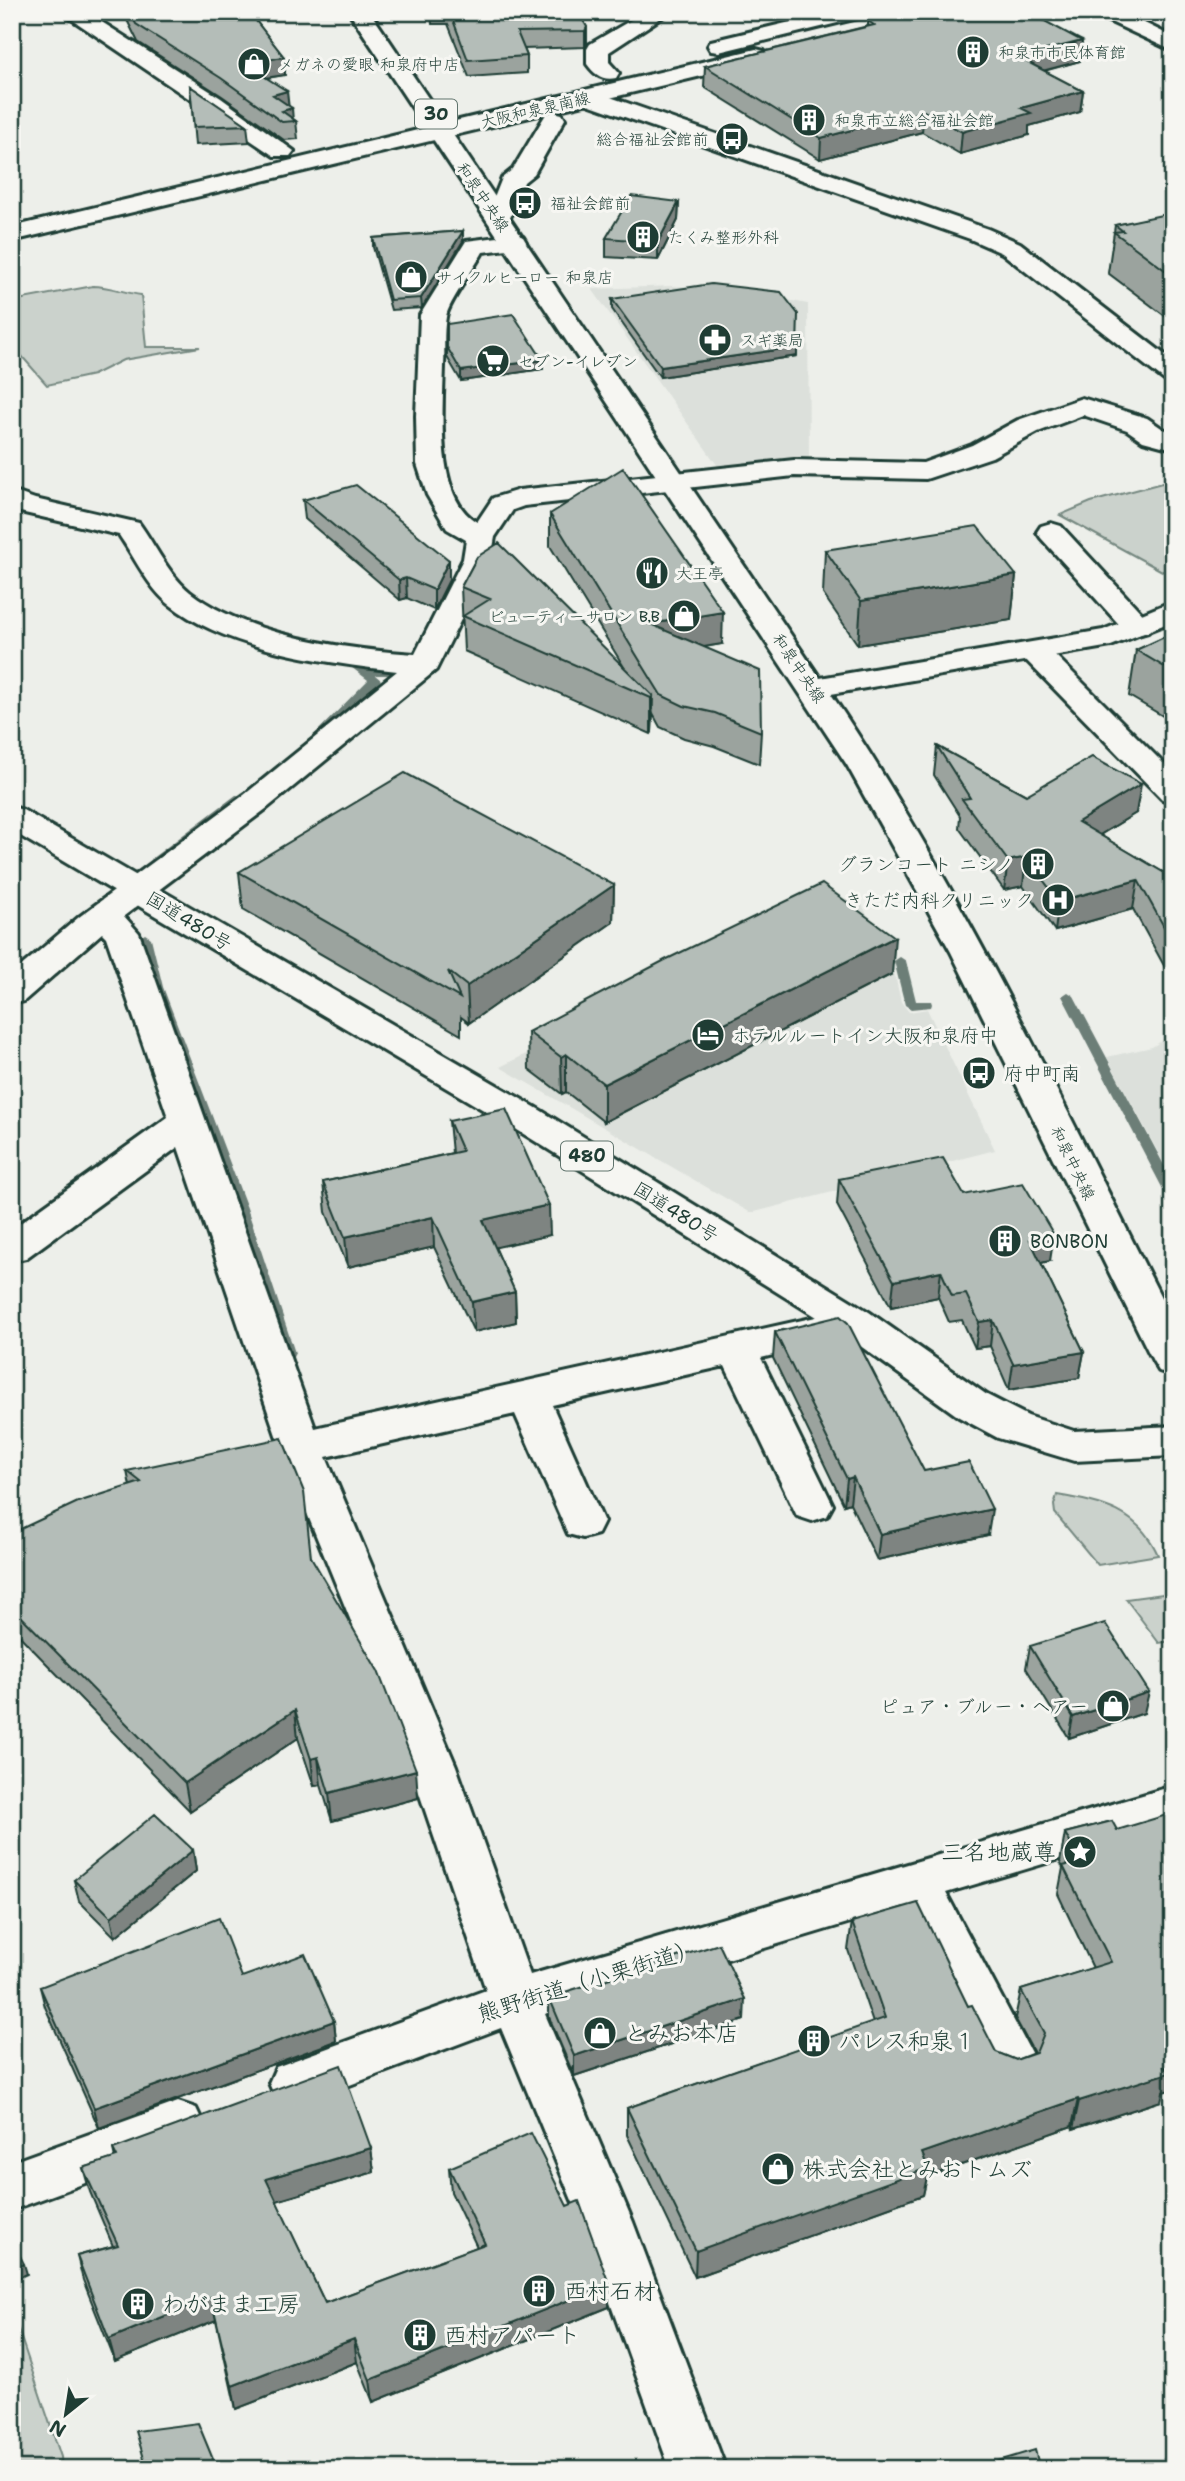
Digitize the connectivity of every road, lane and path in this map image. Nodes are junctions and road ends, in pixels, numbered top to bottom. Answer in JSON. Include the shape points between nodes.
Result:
{"nodes":[{"id":1,"x":71,"y":12,"type":"edge"},
{"id":2,"x":359,"y":12,"type":"edge"},
{"id":3,"x":660,"y":12,"type":"edge"},
{"id":4,"x":1104,"y":12,"type":"edge"},
{"id":5,"x":864,"y":20,"type":"edge"},
{"id":6,"x":1173,"y":45,"type":"edge"},
{"id":7,"x":608,"y":73,"type":"junction"},
{"id":8,"x":590,"y":97,"type":"junction"},
{"id":9,"x":554,"y":118,"type":"dead end"},
{"id":10,"x":435,"y":124,"type":"junction"},
{"id":11,"x":282,"y":150,"type":"junction"},
{"id":12,"x":12,"y":213,"type":"edge"},
{"id":13,"x":506,"y":230,"type":"junction"},
{"id":14,"x":12,"y":234,"type":"edge"},
{"id":15,"x":1173,"y":374,"type":"edge"},
{"id":16,"x":1173,"y":441,"type":"edge"},
{"id":17,"x":673,"y":480,"type":"junction"},
{"id":18,"x":12,"y":499,"type":"edge"},
{"id":19,"x":1051,"y":532,"type":"dead end"},
{"id":20,"x":481,"y":537,"type":"junction"},
{"id":21,"x":1173,"y":610,"type":"edge"},
{"id":22,"x":1137,"y":626,"type":"junction"},
{"id":23,"x":1035,"y":652,"type":"junction"},
{"id":24,"x":425,"y":664,"type":"junction"},
{"id":25,"x":812,"y":688,"type":"junction"},
{"id":26,"x":1173,"y":792,"type":"edge"},
{"id":27,"x":12,"y":817,"type":"edge"},
{"id":28,"x":136,"y":889,"type":"junction"},
{"id":29,"x":103,"y":915,"type":"junction"},
{"id":30,"x":12,"y":993,"type":"edge"},
{"id":31,"x":188,"y":1121,"type":"junction"},
{"id":32,"x":12,"y":1248,"type":"edge"},
{"id":33,"x":855,"y":1322,"type":"junction"},
{"id":34,"x":737,"y":1349,"type":"junction"},
{"id":35,"x":1173,"y":1362,"type":"edge"},
{"id":36,"x":528,"y":1397,"type":"junction"},
{"id":37,"x":1173,"y":1441,"type":"edge"},
{"id":38,"x":301,"y":1447,"type":"junction"},
{"id":39,"x":812,"y":1505,"type":"dead end"},
{"id":40,"x":583,"y":1522,"type":"dead end"},
{"id":41,"x":1173,"y":1805,"type":"edge"},
{"id":42,"x":915,"y":1881,"type":"junction"},
{"id":43,"x":515,"y":2001,"type":"junction"},
{"id":44,"x":1011,"y":2063,"type":"edge"},
{"id":45,"x":12,"y":2186,"type":"edge"},
{"id":46,"x":698,"y":2469,"type":"edge"}],
"edges":[{"from":1,"to":11,"type":"main road"},
{"from":2,"to":10,"type":"main road","name":"和泉中央線"},
{"from":3,"to":7,"type":"main road","via":[[598,49],[598,64]]},
{"from":4,"to":6,"type":"main road"},
{"from":5,"to":7,"type":"main road","name":"大阪和泉泉南線","number":"30"},
{"from":5,"to":8,"type":"main road","name":"大阪和泉泉南線","number":"30"},
{"from":7,"to":10,"type":"main road","name":"大阪和泉泉南線","number":"30"},
{"from":8,"to":10,"type":"main road","name":"大阪和泉泉南線","number":"30"},
{"from":8,"to":15,"type":"main road","via":[[1011,248]]},
{"from":9,"to":13,"type":"main road","via":[[522,174],[514,178]]},
{"from":10,"to":11,"type":"main road","name":"大阪和泉泉南線","number":"30"},
{"from":10,"to":13,"type":"main road","name":"和泉中央線"},
{"from":10,"to":14,"type":"main road","name":"大阪和泉泉南線","number":"30"},
{"from":11,"to":12,"type":"main road","name":"大阪和泉泉南線","number":"30"},
{"from":13,"to":17,"type":"main road","name":"和泉中央線"},
{"from":13,"to":20,"type":"main road","via":[[475,246],[433,314],[430,330],[431,464],[457,523]]},
{"from":16,"to":17,"type":"main road","via":[[1082,406],[926,471],[794,468]]},
{"from":17,"to":20,"type":"main road","via":[[519,498],[503,504]]},
{"from":17,"to":25,"type":"main road","name":"和泉中央線"},
{"from":18,"to":24,"type":"main road","via":[[129,529],[178,596],[209,617],[304,646]]},
{"from":19,"to":22,"type":"main road"},
{"from":20,"to":24,"type":"main road","via":[[477,559]]},
{"from":21,"to":22,"type":"main road"},
{"from":22,"to":23,"type":"main road","via":[[1111,637]]},
{"from":23,"to":25,"type":"main road"},
{"from":23,"to":26,"type":"main road"},
{"from":24,"to":28,"type":"main road","via":[[255,802]]},
{"from":25,"to":35,"type":"main road","name":"和泉中央線","via":[[863,765],[968,952]]},
{"from":27,"to":28,"type":"main road","name":"国道480号","number":"480"},
{"from":28,"to":29,"type":"main road"},
{"from":28,"to":33,"type":"main road","name":"国道480号","number":"480","via":[[527,1119]]},
{"from":29,"to":30,"type":"main road"},
{"from":29,"to":31,"type":"main road","via":[[122,933]]},
{"from":31,"to":32,"type":"main road"},
{"from":31,"to":38,"type":"main road"},
{"from":33,"to":34,"type":"main road"},
{"from":33,"to":37,"type":"main road","name":"国道480号","number":"480","via":[[973,1406],[1013,1427],[1074,1446]]},
{"from":34,"to":36,"type":"main road"},
{"from":34,"to":39,"type":"main road"},
{"from":36,"to":38,"type":"main road"},
{"from":36,"to":40,"type":"main road"},
{"from":38,"to":43,"type":"main road","via":[[433,1766]]},
{"from":41,"to":42,"type":"main road","name":"熊野街道（小栗街道）"},
{"from":42,"to":43,"type":"main road","name":"熊野街道（小栗街道）"},
{"from":42,"to":44,"type":"main road"},
{"from":43,"to":45,"type":"main road","name":"熊野街道（小栗街道）"},
{"from":43,"to":46,"type":"main road","via":[[607,2222]]}]}
